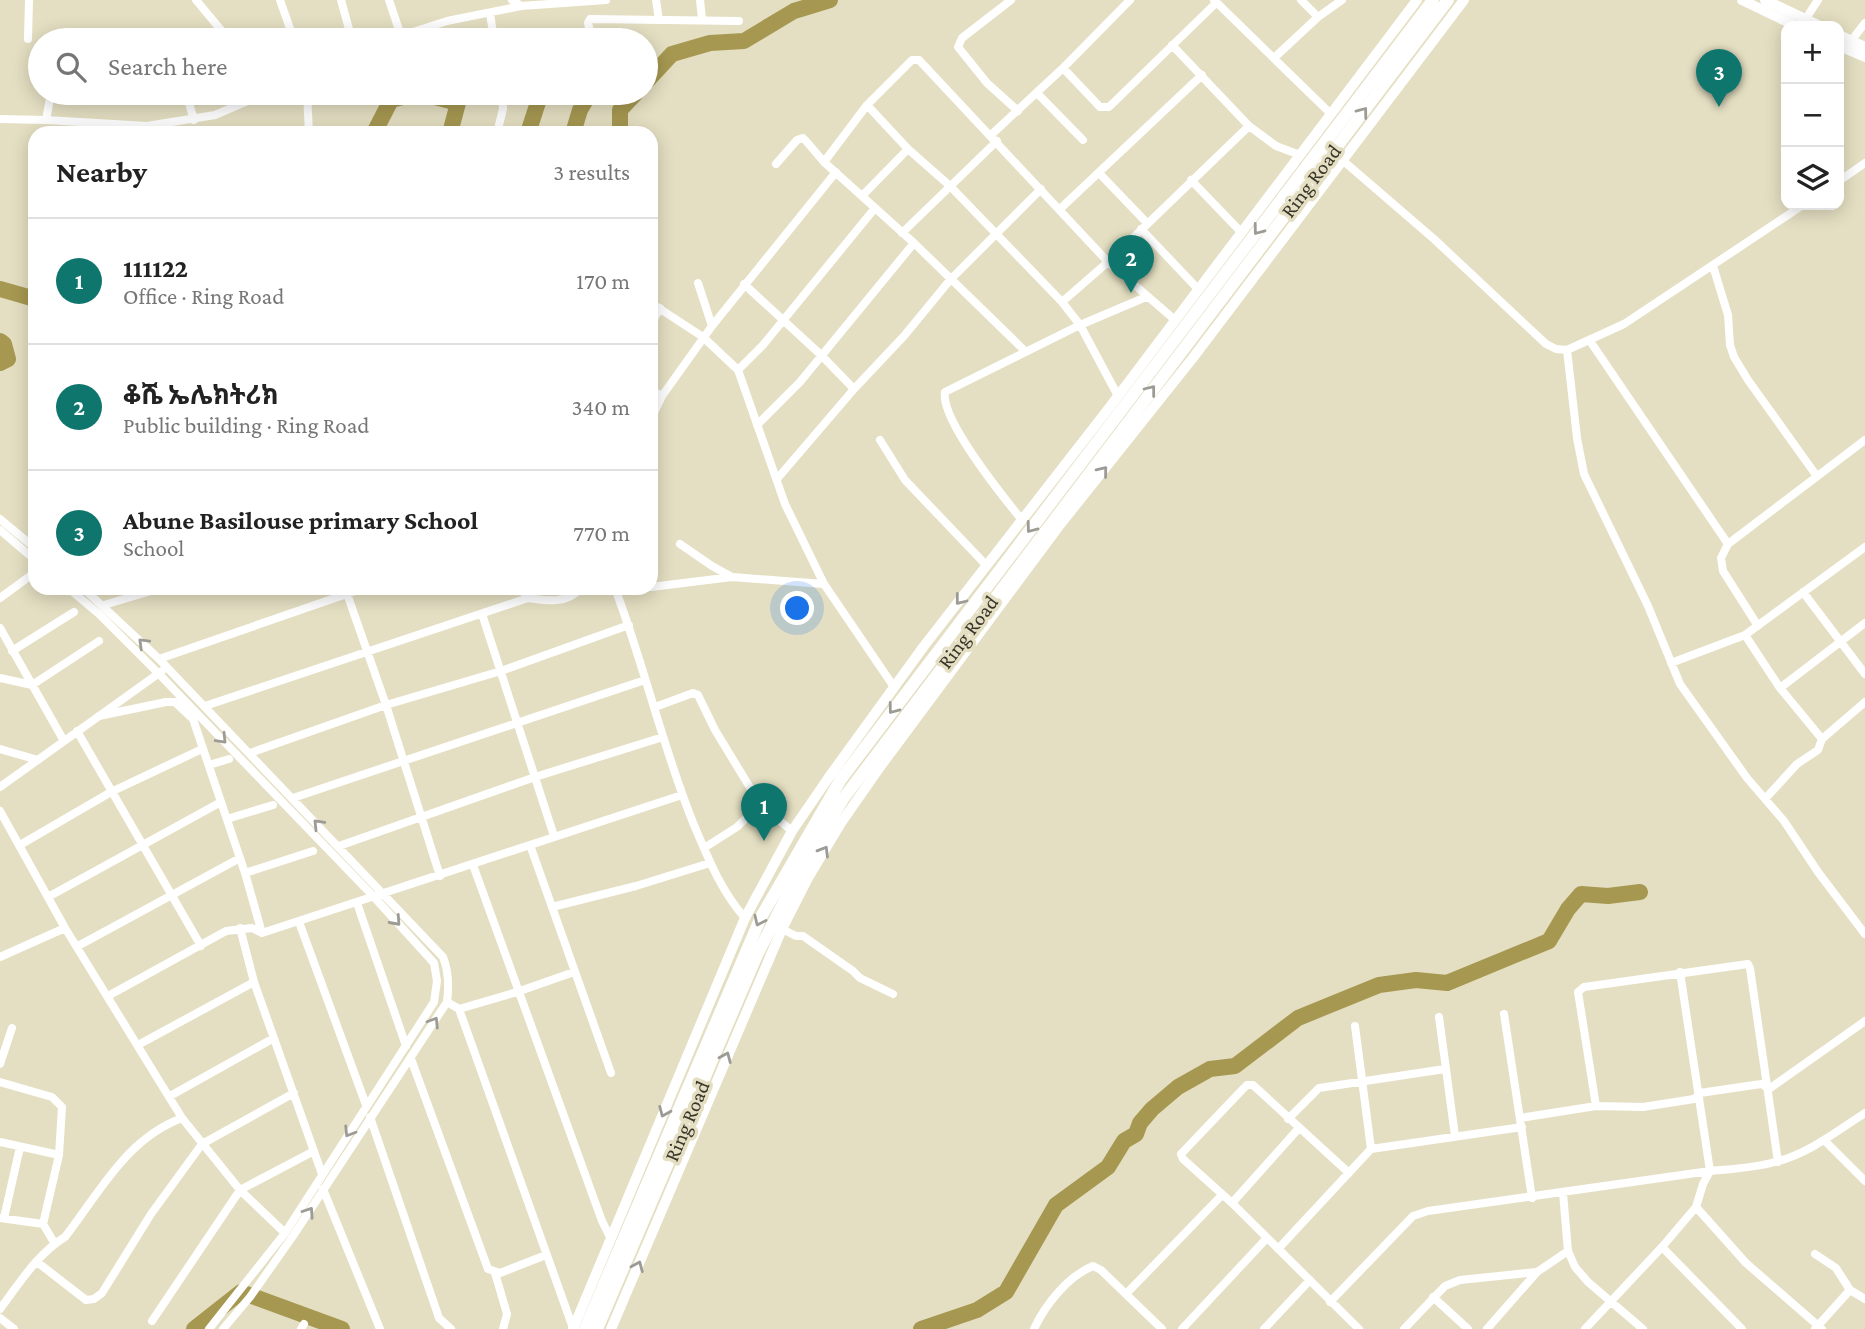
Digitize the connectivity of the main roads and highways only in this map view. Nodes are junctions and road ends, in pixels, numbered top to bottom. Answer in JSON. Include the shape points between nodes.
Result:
{"nodes":[{"id":1,"x":1433,"y":0,"type":"edge"},
{"id":2,"x":1448,"y":0,"type":"edge"},
{"id":3,"x":577,"y":1329,"type":"edge"},
{"id":4,"x":597,"y":1329,"type":"edge"}],
"edges":[{"from":1,"to":3,"type":"highway","name":"Ring Road","one_way":true,"via":[[841,779],[757,927]]},
{"from":4,"to":2,"type":"highway","name":"Ring Road","one_way":true,"via":[[757,955],[843,799],[1338,155]]}]}
